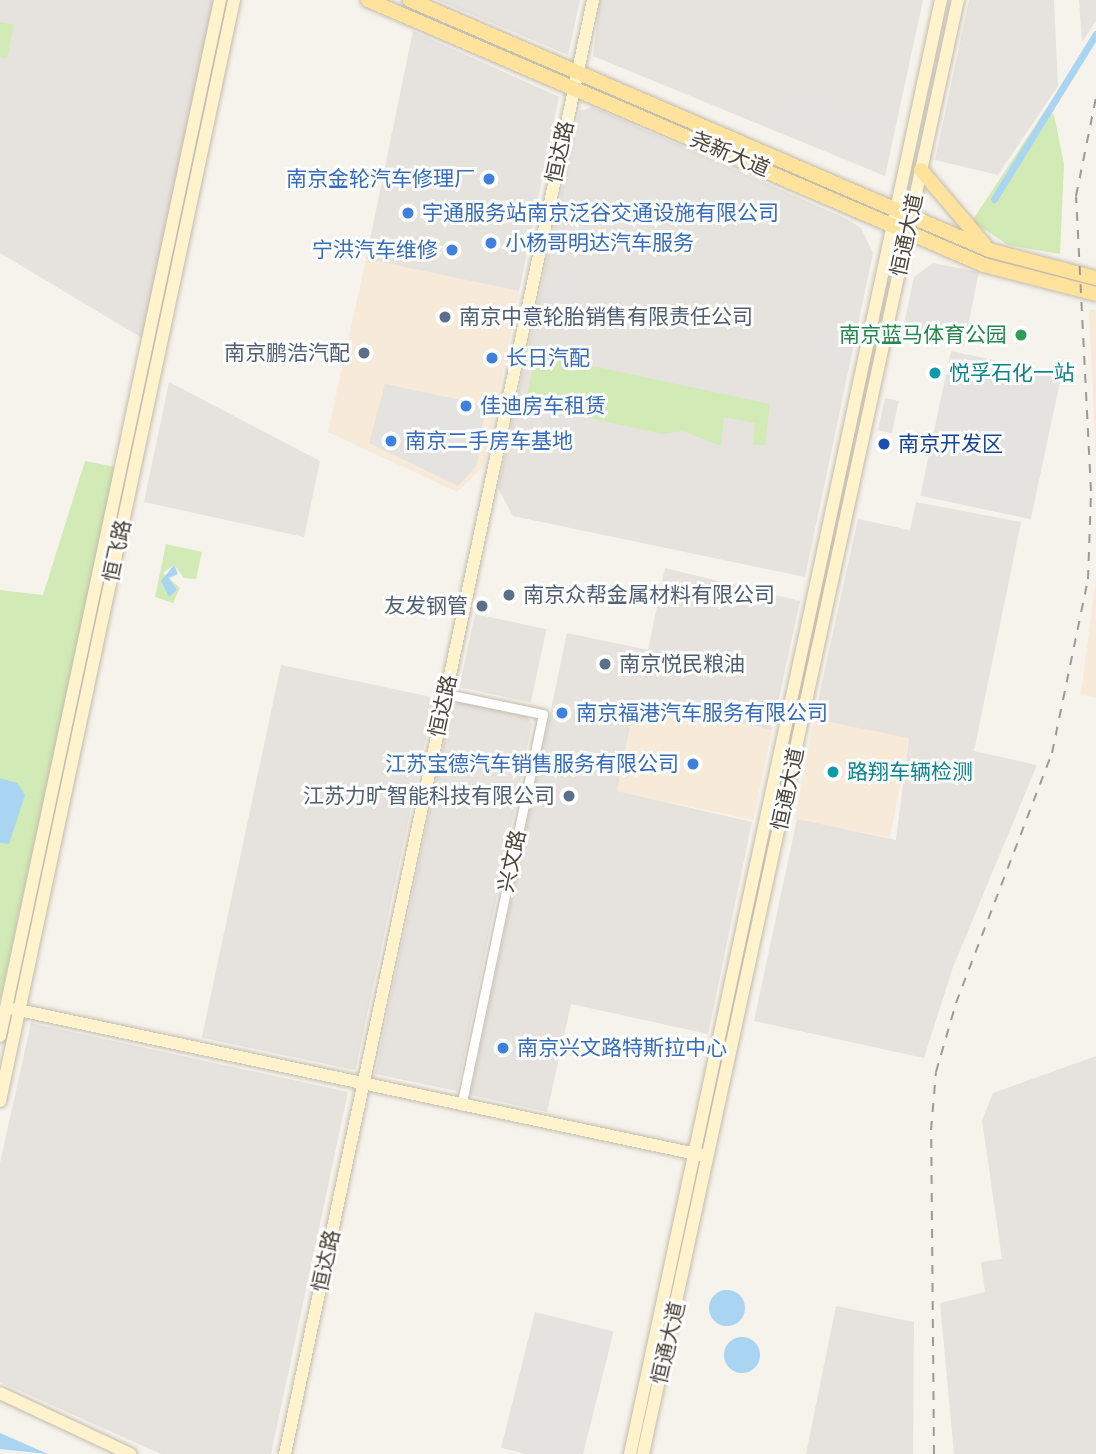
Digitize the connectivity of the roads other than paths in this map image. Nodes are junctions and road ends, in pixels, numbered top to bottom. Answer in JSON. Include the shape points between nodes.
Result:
{"nodes":[{"id":1,"x":220,"y":0,"type":"edge"},
{"id":2,"x":234,"y":0,"type":"edge"},
{"id":3,"x":368,"y":0,"type":"edge"},
{"id":4,"x":410,"y":0,"type":"edge"},
{"id":5,"x":593,"y":0,"type":"edge"},
{"id":6,"x":941,"y":0,"type":"edge"},
{"id":7,"x":958,"y":0,"type":"edge"},
{"id":8,"x":579,"y":69,"type":"junction"},
{"id":9,"x":574,"y":89,"type":"junction"},
{"id":10,"x":921,"y":170,"type":"junction"},
{"id":11,"x":895,"y":206,"type":"junction"},
{"id":12,"x":912,"y":214,"type":"junction"},
{"id":13,"x":891,"y":222,"type":"junction"},
{"id":14,"x":908,"y":229,"type":"junction"},
{"id":15,"x":989,"y":250,"type":"junction"},
{"id":16,"x":1096,"y":278,"type":"edge"},
{"id":17,"x":1096,"y":294,"type":"edge"},
{"id":18,"x":446,"y":694,"type":"junction"},
{"id":19,"x":13,"y":1008,"type":"junction"},
{"id":20,"x":0,"y":1037,"type":"edge"},
{"id":21,"x":363,"y":1086,"type":"junction"},
{"id":22,"x":0,"y":1101,"type":"edge"},
{"id":23,"x":461,"y":1106,"type":"junction"},
{"id":24,"x":694,"y":1154,"type":"junction"},
{"id":25,"x":709,"y":1157,"type":"junction"},
{"id":26,"x":0,"y":1393,"type":"edge"},
{"id":27,"x":130,"y":1454,"type":"edge"},
{"id":28,"x":285,"y":1454,"type":"edge"},
{"id":29,"x":630,"y":1454,"type":"edge"},
{"id":30,"x":643,"y":1454,"type":"edge"}],
"edges":[{"from":1,"to":19,"type":"main road","name":"恒飞路"},
{"from":2,"to":19,"type":"main road","name":"恒飞路"},
{"from":3,"to":9,"type":"main road","name":"尧新大道"},
{"from":4,"to":8,"type":"main road","name":"尧新大道"},
{"from":5,"to":8,"type":"main road","name":"恒达路"},
{"from":6,"to":11,"type":"main road","name":"恒通大道"},
{"from":7,"to":10,"type":"main road","name":"恒通大道"},
{"from":8,"to":9,"type":"main road","name":"恒达路"},
{"from":8,"to":11,"type":"main road","name":"尧新大道"},
{"from":9,"to":13,"type":"main road","name":"尧新大道"},
{"from":9,"to":18,"type":"main road","name":"恒达路"},
{"from":10,"to":12,"type":"main road","name":"恒通大道"},
{"from":10,"to":15,"type":"main road"},
{"from":11,"to":12,"type":"main road","name":"尧新大道"},
{"from":11,"to":13,"type":"main road","name":"恒通大道"},
{"from":12,"to":14,"type":"main road","name":"恒通大道"},
{"from":12,"to":15,"type":"main road","name":"尧新大道"},
{"from":13,"to":14,"type":"main road","name":"尧新大道"},
{"from":13,"to":24,"type":"main road","name":"恒通大道"},
{"from":14,"to":17,"type":"main road","name":"尧新大道","via":[[984,265]]},
{"from":14,"to":25,"type":"main road","name":"恒通大道"},
{"from":15,"to":16,"type":"main road","name":"尧新大道"},
{"from":18,"to":21,"type":"main road","name":"恒达路"},
{"from":18,"to":23,"type":"street","name":"兴文路","via":[[543,714]]},
{"from":19,"to":20,"type":"main road","name":"恒飞路"},
{"from":19,"to":21,"type":"main road"},
{"from":19,"to":22,"type":"main road","name":"恒飞路"},
{"from":21,"to":23,"type":"main road"},
{"from":21,"to":28,"type":"main road","name":"恒达路"},
{"from":23,"to":24,"type":"main road"},
{"from":24,"to":25,"type":"main road"},
{"from":24,"to":29,"type":"main road","name":"恒通大道"},
{"from":25,"to":30,"type":"main road","name":"恒通大道"},
{"from":26,"to":27,"type":"main road"}]}
